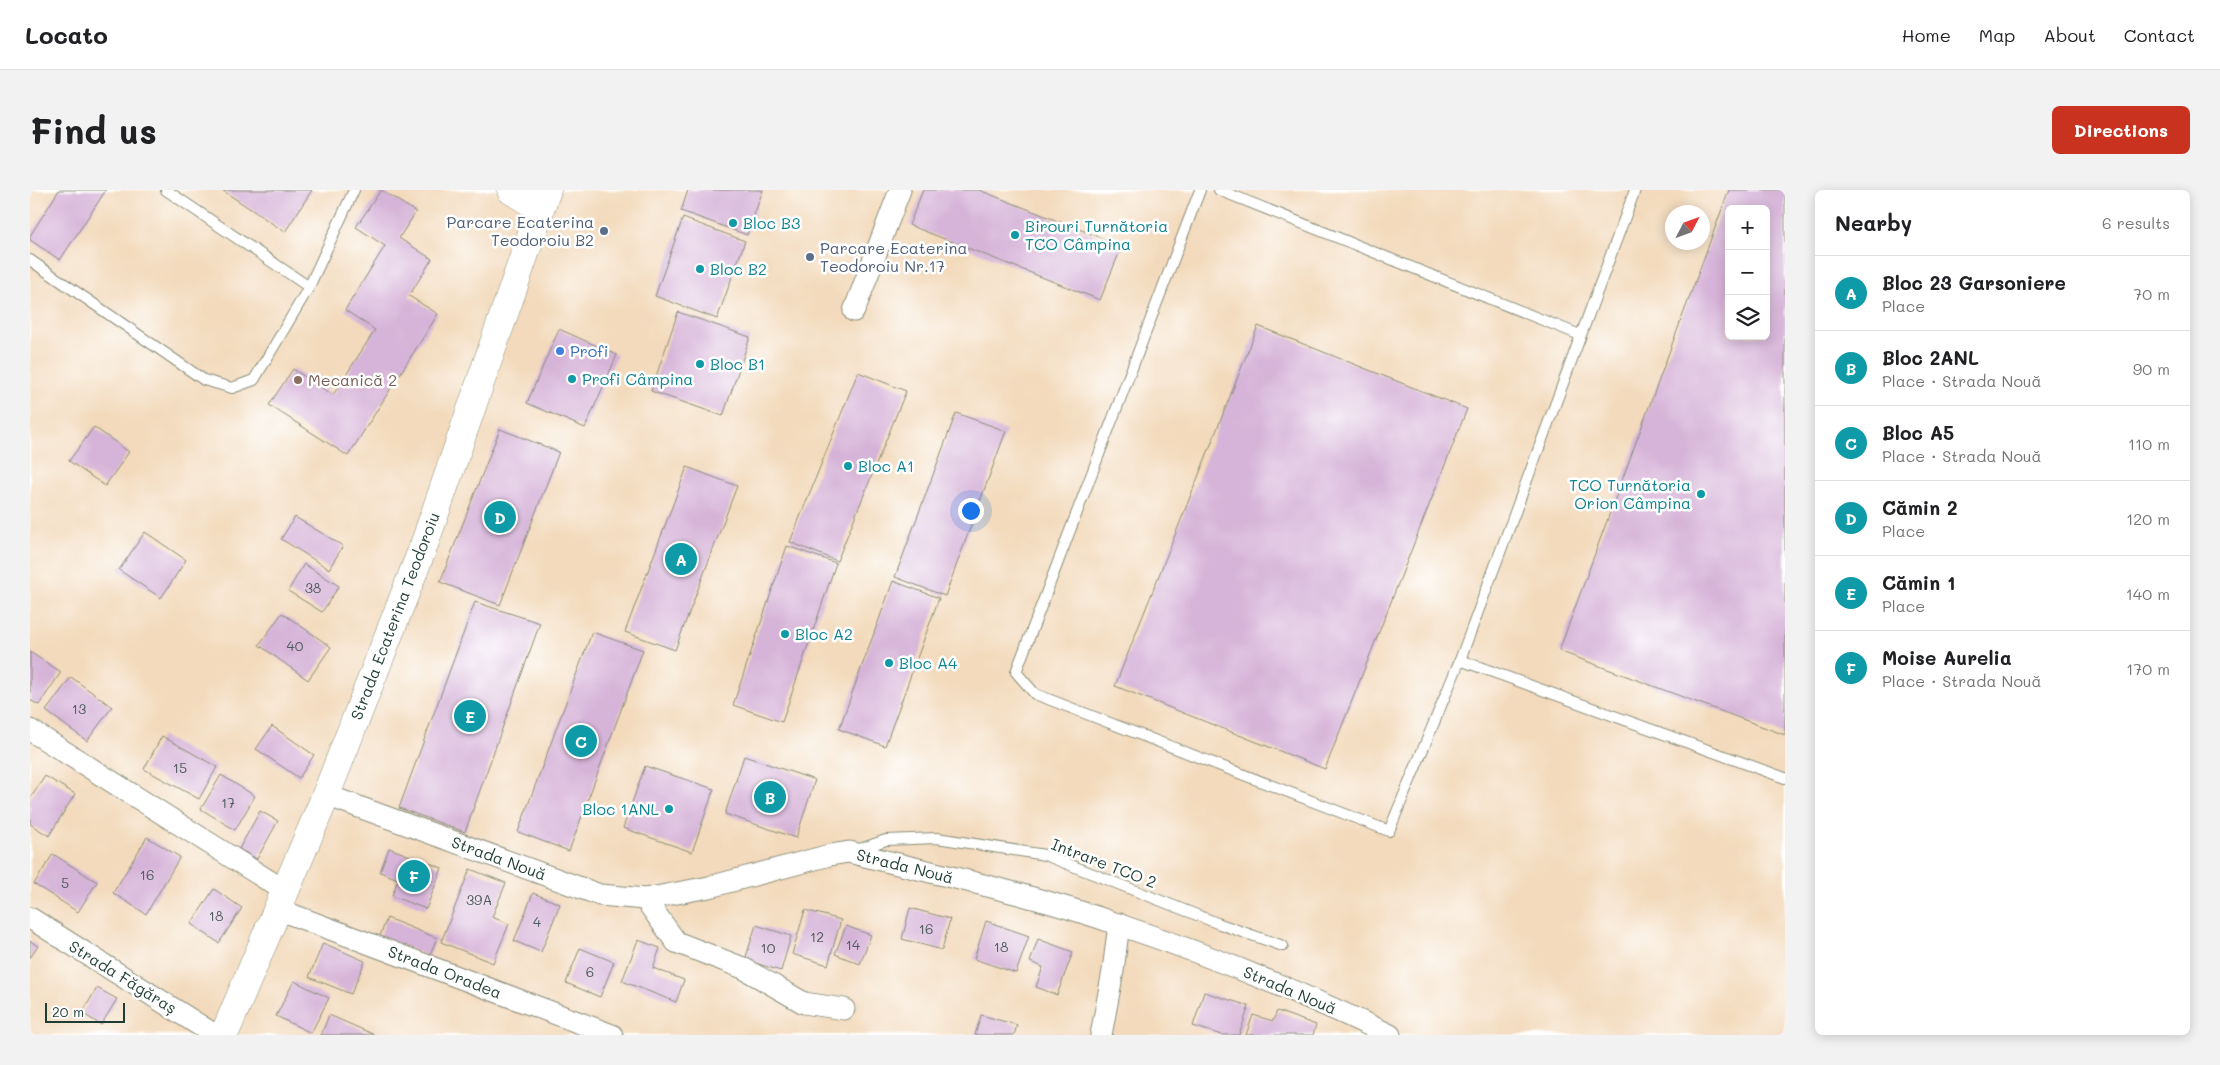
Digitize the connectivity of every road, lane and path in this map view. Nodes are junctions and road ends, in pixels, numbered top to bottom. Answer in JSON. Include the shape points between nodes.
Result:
{"nodes":[{"id":1,"x":166,"y":190,"type":"edge"},
{"id":2,"x":354,"y":190,"type":"edge"},
{"id":3,"x":511,"y":190,"type":"edge"},
{"id":4,"x":900,"y":190,"type":"edge"},
{"id":5,"x":1200,"y":190,"type":"edge"},
{"id":6,"x":1219,"y":190,"type":"edge"},
{"id":7,"x":1635,"y":190,"type":"edge"},
{"id":8,"x":543,"y":199,"type":"edge"},
{"id":9,"x":30,"y":260,"type":"edge"},
{"id":10,"x":310,"y":287,"type":"junction"},
{"id":11,"x":854,"y":311,"type":"dead end"},
{"id":12,"x":1580,"y":335,"type":"junction"},
{"id":13,"x":1460,"y":660,"type":"junction"},
{"id":14,"x":30,"y":730,"type":"edge"},
{"id":15,"x":1785,"y":778,"type":"edge"},
{"id":16,"x":326,"y":795,"type":"junction"},
{"id":17,"x":849,"y":852,"type":"junction"},
{"id":18,"x":645,"y":899,"type":"junction"},
{"id":19,"x":281,"y":900,"type":"junction"},
{"id":20,"x":30,"y":918,"type":"edge"},
{"id":21,"x":1119,"y":924,"type":"junction"},
{"id":22,"x":1283,"y":946,"type":"dead end"},
{"id":23,"x":844,"y":1009,"type":"dead end"},
{"id":24,"x":215,"y":1035,"type":"edge"},
{"id":25,"x":224,"y":1035,"type":"edge"},
{"id":26,"x":612,"y":1035,"type":"edge"},
{"id":27,"x":1101,"y":1035,"type":"edge"},
{"id":28,"x":1390,"y":1035,"type":"edge"}],
"edges":[{"from":1,"to":10,"type":"lane"},
{"from":2,"to":10,"type":"lane"},
{"from":3,"to":8,"type":"main road"},
{"from":4,"to":11,"type":"street"},
{"from":5,"to":13,"type":"lane","via":[[1016,672],[1035,694],[1389,830]]},
{"from":6,"to":12,"type":"lane"},
{"from":7,"to":12,"type":"lane"},
{"from":8,"to":16,"type":"main road","name":"Strada Ecaterina Teodoroiu","via":[[424,545]]},
{"from":9,"to":10,"type":"lane","via":[[204,380],[232,388],[254,380]]},
{"from":12,"to":13,"type":"lane"},
{"from":13,"to":15,"type":"lane"},
{"from":14,"to":19,"type":"street","name":"Strada Oradea"},
{"from":16,"to":18,"type":"street","name":"Strada Nouă","via":[[600,896]]},
{"from":16,"to":19,"type":"main road","name":"Strada Ecaterina Teodoroiu"},
{"from":17,"to":18,"type":"street","name":"Strada Nouă","via":[[830,854],[709,887]]},
{"from":17,"to":21,"type":"street","name":"Strada Nouă","via":[[1028,897]]},
{"from":17,"to":22,"type":"lane","name":"Intrare TCO 2","via":[[886,840],[937,838],[1045,855]]},
{"from":18,"to":23,"type":"street","via":[[676,942],[743,968],[804,1003]]},
{"from":19,"to":25,"type":"main road","name":"Strada Ecaterina Teodoroiu"},
{"from":19,"to":26,"type":"street","name":"Strada Oradea"},
{"from":20,"to":24,"type":"street","name":"Strada Făgăraș"},
{"from":21,"to":27,"type":"street"},
{"from":21,"to":28,"type":"street","name":"Strada Nouă","via":[[1322,1003]]}]}
